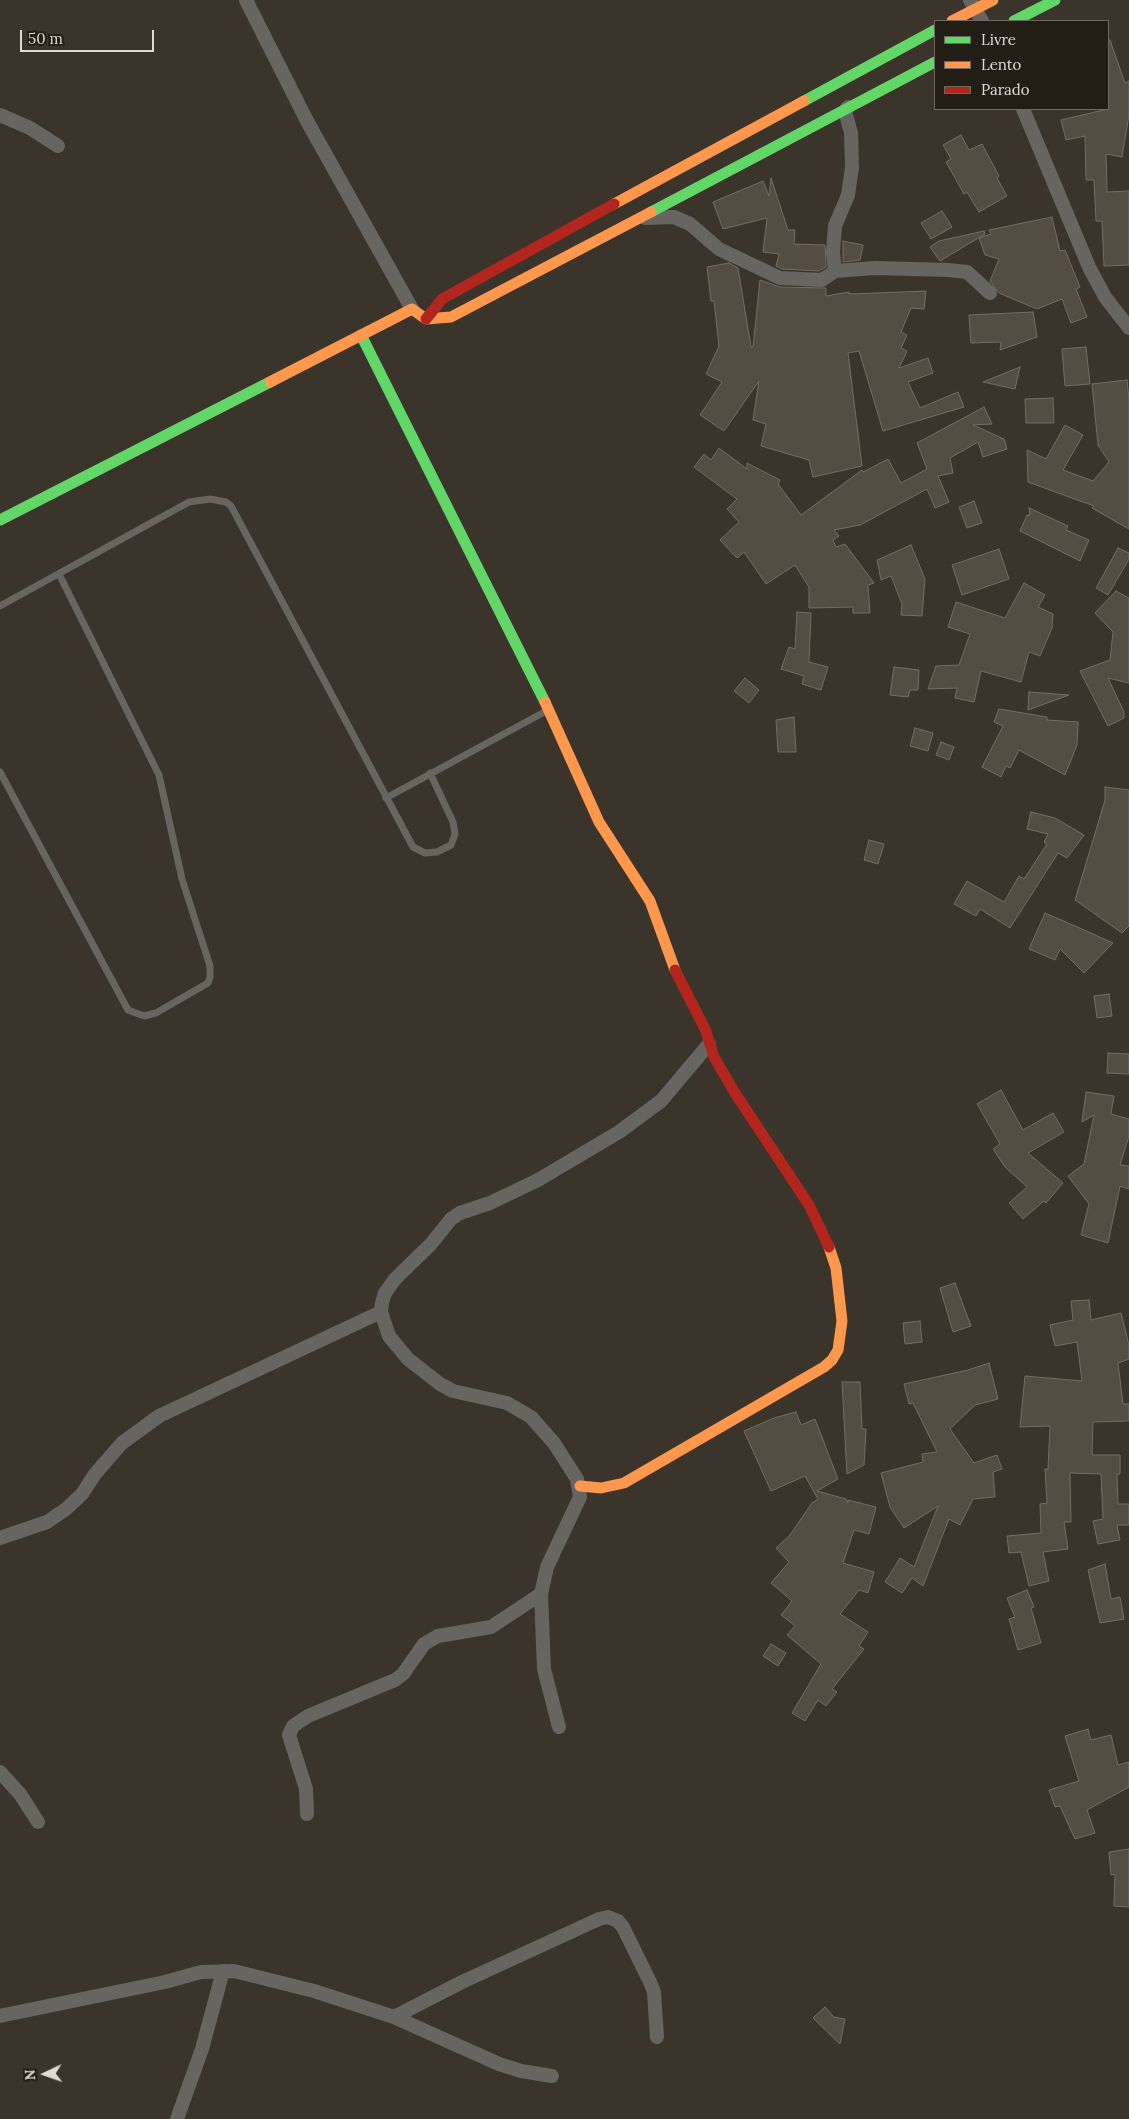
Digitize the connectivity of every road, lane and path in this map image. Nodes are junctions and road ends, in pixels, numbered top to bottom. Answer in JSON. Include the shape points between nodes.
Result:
{"nodes":[{"id":1,"x":246,"y":0,"type":"edge"},
{"id":2,"x":994,"y":0,"type":"edge"},
{"id":3,"x":1055,"y":0,"type":"edge"},
{"id":4,"x":976,"y":10,"type":"edge"},
{"id":5,"x":954,"y":20,"type":"edge"},
{"id":6,"x":1016,"y":20,"type":"edge"},
{"id":7,"x":934,"y":31,"type":"edge"},
{"id":8,"x":934,"y":62,"type":"edge"},
{"id":9,"x":877,"y":76,"type":"junction"},
{"id":10,"x":848,"y":108,"type":"junction"},
{"id":11,"x":1023,"y":110,"type":"edge"},
{"id":12,"x":0,"y":115,"type":"edge"},
{"id":13,"x":58,"y":146,"type":"dead end"},
{"id":14,"x":638,"y":219,"type":"junction"},
{"id":15,"x":835,"y":271,"type":"junction"},
{"id":16,"x":990,"y":293,"type":"dead end"},
{"id":17,"x":412,"y":309,"type":"junction"},
{"id":18,"x":426,"y":319,"type":"junction"},
{"id":19,"x":1129,"y":328,"type":"edge"},
{"id":20,"x":361,"y":335,"type":"junction"},
{"id":21,"x":0,"y":520,"type":"edge"},
{"id":22,"x":59,"y":574,"type":"junction"},
{"id":23,"x":0,"y":606,"type":"edge"},
{"id":24,"x":550,"y":709,"type":"junction"},
{"id":25,"x":0,"y":772,"type":"edge"},
{"id":26,"x":430,"y":773,"type":"junction"},
{"id":27,"x":386,"y":798,"type":"junction"},
{"id":28,"x":709,"y":1044,"type":"junction"},
{"id":29,"x":381,"y":1312,"type":"junction"},
{"id":30,"x":580,"y":1486,"type":"junction"},
{"id":31,"x":0,"y":1538,"type":"edge"},
{"id":32,"x":541,"y":1594,"type":"junction"},
{"id":33,"x":559,"y":1727,"type":"dead end"},
{"id":34,"x":0,"y":1772,"type":"edge"},
{"id":35,"x":307,"y":1814,"type":"dead end"},
{"id":36,"x":38,"y":1822,"type":"dead end"},
{"id":37,"x":223,"y":1971,"type":"junction"},
{"id":38,"x":0,"y":2016,"type":"edge"},
{"id":39,"x":394,"y":2017,"type":"junction"},
{"id":40,"x":657,"y":2037,"type":"dead end"},
{"id":41,"x":552,"y":2076,"type":"dead end"},
{"id":42,"x":177,"y":2119,"type":"edge"}],
"edges":[{"from":1,"to":17,"type":"street","via":[[307,122]]},
{"from":2,"to":4,"type":"street"},
{"from":3,"to":6,"type":"street"},
{"from":4,"to":5,"type":"street"},
{"from":7,"to":9,"type":"street"},
{"from":8,"to":9,"type":"street"},
{"from":9,"to":10,"type":"street"},
{"from":9,"to":18,"type":"street","via":[[488,272],[442,299]]},
{"from":10,"to":14,"type":"street"},
{"from":10,"to":15,"type":"street","via":[[845,111],[852,167],[848,195],[835,226]]},
{"from":11,"to":19,"type":"street","via":[[1088,267]]},
{"from":12,"to":13,"type":"street","via":[[30,128]]},
{"from":14,"to":15,"type":"street","via":[[655,216],[690,224],[719,249],[780,278],[822,280]]},
{"from":14,"to":18,"type":"street","via":[[452,317]]},
{"from":15,"to":16,"type":"street","via":[[875,268],[967,272]]},
{"from":17,"to":18,"type":"street"},
{"from":17,"to":20,"type":"street"},
{"from":20,"to":21,"type":"street"},
{"from":20,"to":24,"type":"street"},
{"from":22,"to":23,"type":"lane"},
{"from":22,"to":25,"type":"lane","via":[[159,776],[182,879],[210,966],[208,983],[156,1013],[144,1016],[128,1010]]},
{"from":22,"to":27,"type":"lane","via":[[189,502],[210,499],[226,502]]},
{"from":24,"to":26,"type":"lane"},
{"from":24,"to":28,"type":"street","via":[[599,822],[650,901],[679,981],[706,1031]]},
{"from":26,"to":27,"type":"lane"},
{"from":26,"to":27,"type":"lane","via":[[453,822],[454,840],[445,849],[425,854],[413,847]]},
{"from":28,"to":29,"type":"street","via":[[661,1100],[619,1132],[538,1180],[451,1219],[395,1279],[385,1294]]},
{"from":28,"to":30,"type":"street","via":[[735,1093],[809,1205],[833,1255],[842,1304],[838,1350],[824,1367],[624,1483],[601,1488]]},
{"from":29,"to":30,"type":"street","via":[[397,1348],[440,1384],[453,1391],[507,1403],[531,1417],[554,1443]]},
{"from":29,"to":31,"type":"street","via":[[159,1416],[122,1443],[66,1509],[47,1522]]},
{"from":30,"to":32,"type":"street","via":[[579,1501],[546,1567]]},
{"from":32,"to":33,"type":"street","via":[[544,1669]]},
{"from":32,"to":35,"type":"street","via":[[491,1627],[438,1636],[424,1644],[395,1680],[308,1716],[293,1726],[289,1735],[306,1789]]},
{"from":34,"to":36,"type":"street","via":[[20,1794]]},
{"from":37,"to":38,"type":"street","via":[[201,1972]]},
{"from":37,"to":39,"type":"street","via":[[253,1974]]},
{"from":37,"to":42,"type":"street","via":[[202,2049]]},
{"from":39,"to":40,"type":"street","via":[[462,1982],[608,1917],[618,1921],[623,1928],[650,1982],[654,1992]]},
{"from":39,"to":41,"type":"street","via":[[500,2064]]}]}
